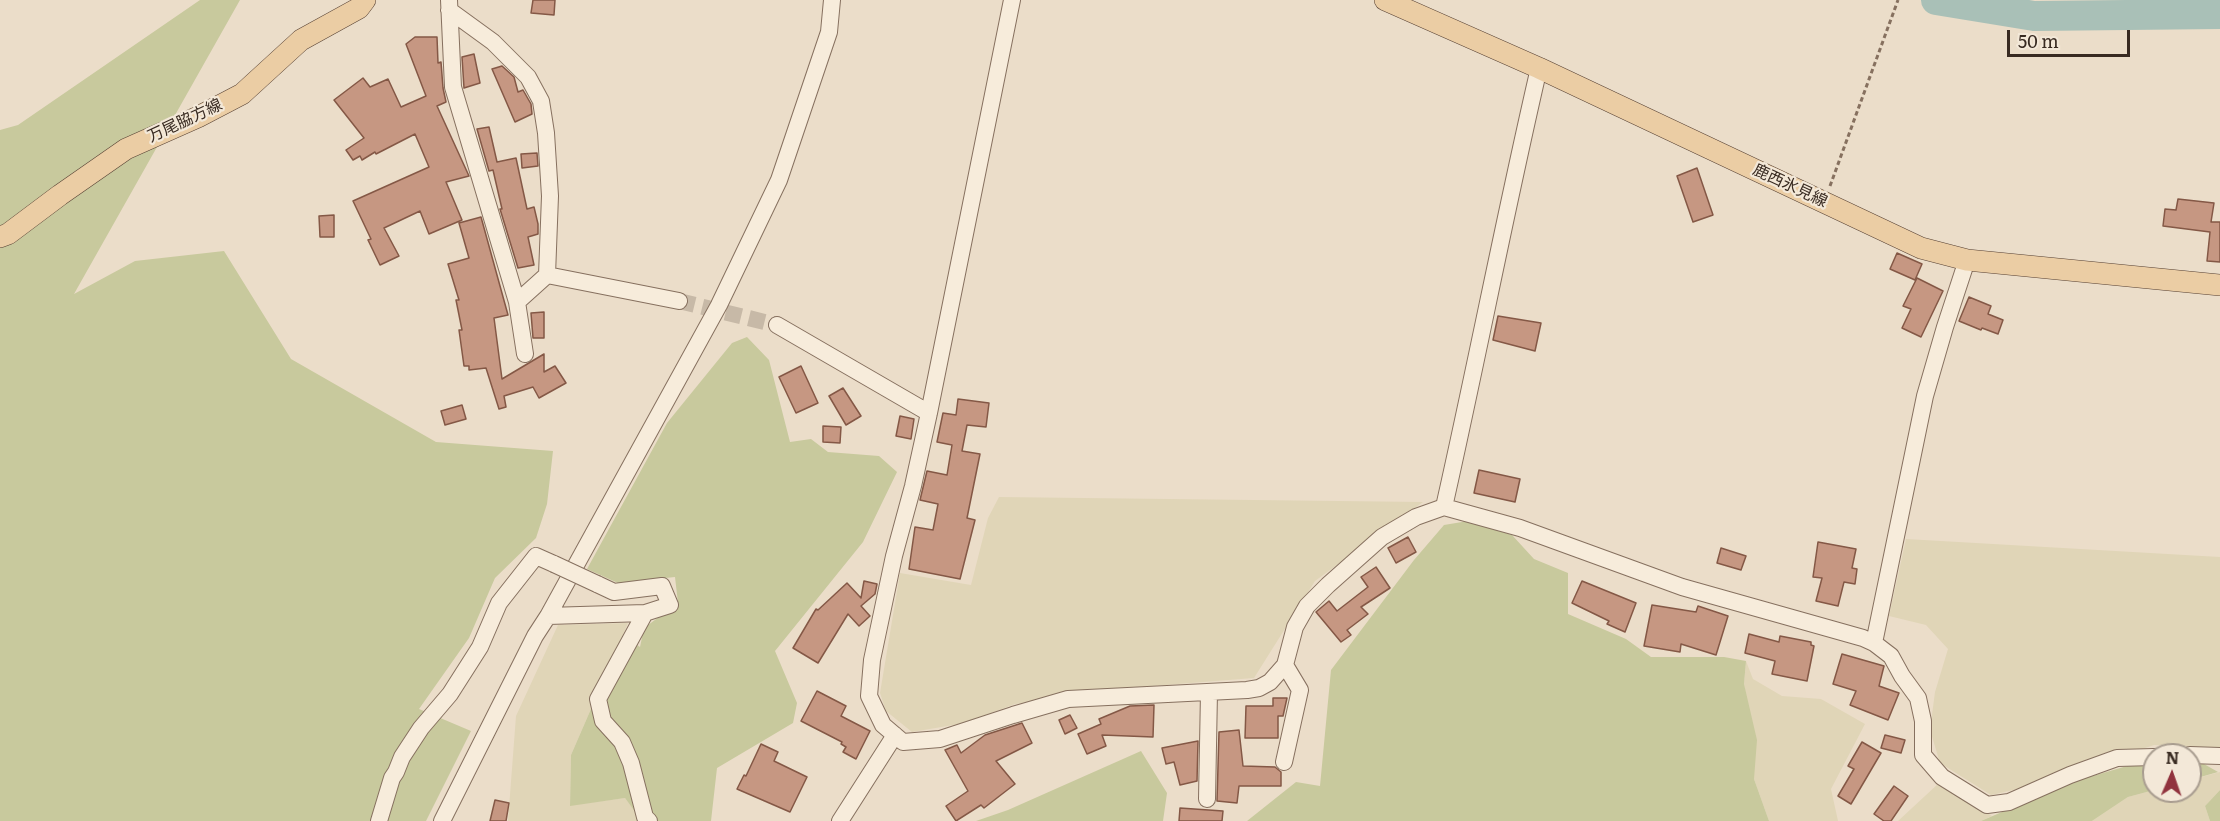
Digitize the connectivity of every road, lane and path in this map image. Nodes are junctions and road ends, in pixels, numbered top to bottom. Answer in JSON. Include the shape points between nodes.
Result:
{"nodes":[{"id":1,"x":365,"y":0,"type":"edge"},
{"id":2,"x":832,"y":0,"type":"edge"},
{"id":3,"x":1012,"y":0,"type":"edge"},
{"id":4,"x":1385,"y":0,"type":"edge"},
{"id":5,"x":1898,"y":0,"type":"edge"},
{"id":6,"x":449,"y":5,"type":"edge"},
{"id":7,"x":1539,"y":69,"type":"junction"},
{"id":8,"x":1825,"y":202,"type":"junction"},
{"id":9,"x":0,"y":237,"type":"edge"},
{"id":10,"x":1967,"y":260,"type":"junction"},
{"id":11,"x":547,"y":275,"type":"junction"},
{"id":12,"x":2220,"y":285,"type":"edge"},
{"id":13,"x":679,"y":301,"type":"tunnel mouth"},
{"id":14,"x":518,"y":302,"type":"junction"},
{"id":15,"x":777,"y":325,"type":"tunnel mouth"},
{"id":16,"x":525,"y":354,"type":"dead end"},
{"id":17,"x":929,"y":413,"type":"junction"},
{"id":18,"x":1444,"y":507,"type":"junction"},
{"id":19,"x":645,"y":613,"type":"junction"},
{"id":20,"x":548,"y":616,"type":"junction"},
{"id":21,"x":1874,"y":643,"type":"junction"},
{"id":22,"x":1285,"y":665,"type":"junction"},
{"id":23,"x":1209,"y":692,"type":"junction"},
{"id":24,"x":895,"y":735,"type":"junction"},
{"id":25,"x":2202,"y":755,"type":"edge"},
{"id":26,"x":2220,"y":756,"type":"edge"},
{"id":27,"x":2142,"y":757,"type":"edge"},
{"id":28,"x":1284,"y":762,"type":"dead end"},
{"id":29,"x":1207,"y":799,"type":"dead end"},
{"id":30,"x":379,"y":821,"type":"edge"},
{"id":31,"x":442,"y":821,"type":"edge"},
{"id":32,"x":649,"y":821,"type":"edge"},
{"id":33,"x":840,"y":821,"type":"edge"}],
"edges":[{"from":1,"to":9,"type":"main road","name":"万尾脇方線","via":[[359,8],[301,40],[242,94],[126,149]]},
{"from":2,"to":20,"type":"street","via":[[829,32],[779,180],[718,305]]},
{"from":3,"to":17,"type":"street"},
{"from":4,"to":7,"type":"main road","name":"鹿西氷見線"},
{"from":5,"to":8,"type":"path"},
{"from":6,"to":11,"type":"street","via":[[528,77],[541,101],[550,196]]},
{"from":6,"to":14,"type":"street","via":[[453,87]]},
{"from":7,"to":8,"type":"main road","name":"鹿西氷見線"},
{"from":7,"to":18,"type":"street"},
{"from":8,"to":10,"type":"main road","name":"鹿西氷見線","via":[[1921,248]]},
{"from":10,"to":12,"type":"main road","name":"鹿西氷見線"},
{"from":10,"to":21,"type":"street","via":[[1925,396]]},
{"from":11,"to":13,"type":"street"},
{"from":11,"to":14,"type":"street"},
{"from":14,"to":16,"type":"street"},
{"from":15,"to":17,"type":"street"},
{"from":17,"to":24,"type":"street","via":[[872,660],[869,696],[883,725]]},
{"from":18,"to":21,"type":"street","via":[[1520,528],[1682,587]]},
{"from":18,"to":22,"type":"street","via":[[1416,517],[1382,537],[1328,585],[1307,606],[1295,627]]},
{"from":19,"to":20,"type":"street"},
{"from":19,"to":30,"type":"street","bridge":true,"via":[[670,605],[662,586],[614,592],[536,556],[500,603],[456,684],[402,757]]},
{"from":19,"to":32,"type":"street","via":[[598,699],[603,721],[622,742],[631,763]]},
{"from":20,"to":31,"type":"street"},
{"from":21,"to":27,"type":"street","via":[[1891,656],[1918,698],[1923,755],[1942,777],[1987,805],[2010,802],[2117,758]]},
{"from":22,"to":23,"type":"street","via":[[1259,688]]},
{"from":22,"to":28,"type":"street","via":[[1300,690]]},
{"from":23,"to":24,"type":"street","via":[[1068,699],[940,739],[903,742]]},
{"from":23,"to":29,"type":"street"},
{"from":24,"to":33,"type":"street"},
{"from":25,"to":26,"type":"street"}]}
